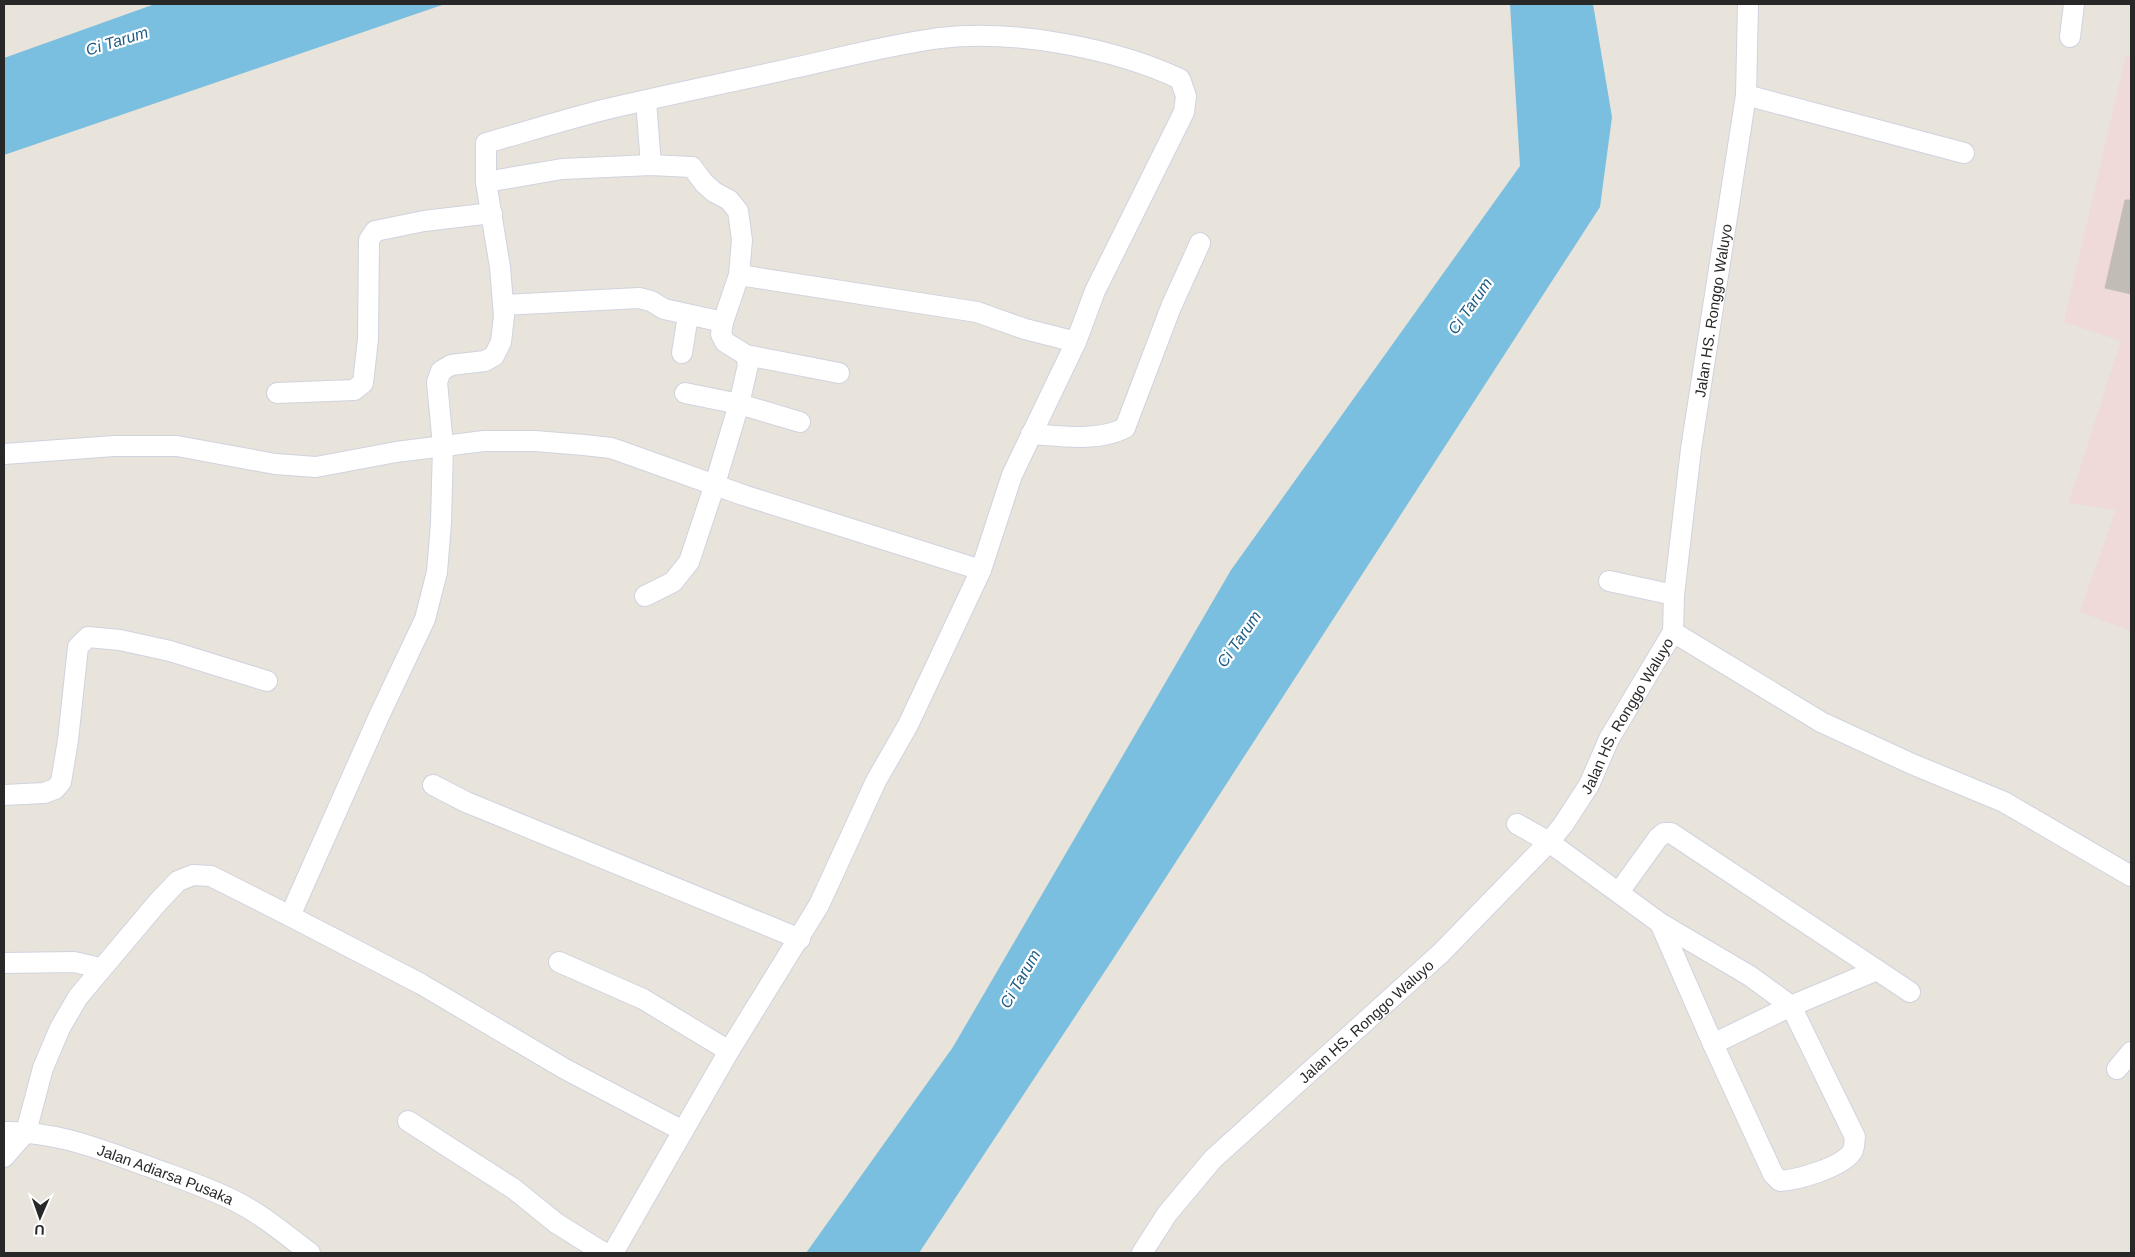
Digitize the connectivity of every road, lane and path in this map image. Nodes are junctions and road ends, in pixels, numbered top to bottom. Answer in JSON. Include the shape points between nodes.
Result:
{"nodes":[{"id":1,"x":1748,"y":4,"type":"edge"},
{"id":2,"x":2074,"y":4,"type":"edge"},
{"id":3,"x":2070,"y":36,"type":"dead end"},
{"id":4,"x":1746,"y":96,"type":"junction"},
{"id":5,"x":646,"y":100,"type":"junction"},
{"id":6,"x":1964,"y":152,"type":"dead end"},
{"id":7,"x":651,"y":165,"type":"junction"},
{"id":8,"x":486,"y":182,"type":"junction"},
{"id":9,"x":492,"y":213,"type":"junction"},
{"id":10,"x":1200,"y":242,"type":"dead end"},
{"id":11,"x":740,"y":275,"type":"junction"},
{"id":12,"x":503,"y":305,"type":"junction"},
{"id":13,"x":688,"y":315,"type":"junction"},
{"id":14,"x":723,"y":322,"type":"junction"},
{"id":15,"x":1076,"y":342,"type":"junction"},
{"id":16,"x":682,"y":353,"type":"dead end"},
{"id":17,"x":746,"y":355,"type":"junction"},
{"id":18,"x":838,"y":373,"type":"dead end"},
{"id":19,"x":685,"y":393,"type":"dead end"},
{"id":20,"x":278,"y":394,"type":"dead end"},
{"id":21,"x":738,"y":404,"type":"junction"},
{"id":22,"x":800,"y":422,"type":"dead end"},
{"id":23,"x":1031,"y":434,"type":"junction"},
{"id":24,"x":443,"y":446,"type":"junction"},
{"id":25,"x":4,"y":454,"type":"edge"},
{"id":26,"x":715,"y":484,"type":"junction"},
{"id":27,"x":981,"y":570,"type":"junction"},
{"id":28,"x":1609,"y":581,"type":"dead end"},
{"id":29,"x":1674,"y":595,"type":"junction"},
{"id":30,"x":645,"y":596,"type":"dead end"},
{"id":31,"x":1673,"y":632,"type":"junction"},
{"id":32,"x":267,"y":681,"type":"dead end"},
{"id":33,"x":433,"y":785,"type":"dead end"},
{"id":34,"x":4,"y":795,"type":"edge"},
{"id":35,"x":1517,"y":824,"type":"dead end"},
{"id":36,"x":1549,"y":842,"type":"junction"},
{"id":37,"x":2131,"y":876,"type":"edge"},
{"id":38,"x":1619,"y":892,"type":"junction"},
{"id":39,"x":290,"y":916,"type":"junction"},
{"id":40,"x":1660,"y":923,"type":"junction"},
{"id":41,"x":800,"y":939,"type":"junction"},
{"id":42,"x":559,"y":962,"type":"dead end"},
{"id":43,"x":4,"y":964,"type":"edge"},
{"id":44,"x":100,"y":968,"type":"junction"},
{"id":45,"x":1877,"y":970,"type":"junction"},
{"id":46,"x":1910,"y":992,"type":"dead end"},
{"id":47,"x":1791,"y":1006,"type":"junction"},
{"id":48,"x":1713,"y":1044,"type":"junction"},
{"id":49,"x":729,"y":1051,"type":"junction"},
{"id":50,"x":2131,"y":1052,"type":"edge"},
{"id":51,"x":2117,"y":1069,"type":"dead end"},
{"id":52,"x":408,"y":1121,"type":"dead end"},
{"id":53,"x":683,"y":1130,"type":"junction"},
{"id":54,"x":4,"y":1132,"type":"edge"},
{"id":55,"x":26,"y":1132,"type":"junction"},
{"id":56,"x":4,"y":1158,"type":"edge"},
{"id":57,"x":305,"y":1252,"type":"edge"},
{"id":58,"x":604,"y":1253,"type":"edge"},
{"id":59,"x":613,"y":1253,"type":"edge"},
{"id":60,"x":1142,"y":1253,"type":"edge"}],
"edges":[{"from":1,"to":4,"type":"street","name":"Jalan HS. Ronggo Waluyo"},
{"from":2,"to":3,"type":"street"},
{"from":4,"to":6,"type":"street"},
{"from":4,"to":29,"type":"street","name":"Jalan HS. Ronggo Waluyo","via":[[1690,449]]},
{"from":5,"to":7,"type":"street"},
{"from":5,"to":8,"type":"street","via":[[486,143]]},
{"from":5,"to":15,"type":"street","via":[[882,48],[964,36],[1019,37],[1074,47],[1158,69],[1180,79],[1186,96],[1184,112],[1096,291]]},
{"from":7,"to":8,"type":"street","via":[[562,169]]},
{"from":7,"to":11,"type":"street","via":[[692,167],[704,183],[729,200],[738,211],[742,240]]},
{"from":8,"to":9,"type":"street"},
{"from":9,"to":12,"type":"street"},
{"from":9,"to":20,"type":"street","via":[[375,231],[369,240],[363,383],[354,390]]},
{"from":10,"to":23,"type":"street","via":[[1171,307],[1125,428],[1115,433],[1092,436]]},
{"from":11,"to":14,"type":"street"},
{"from":11,"to":15,"type":"street","via":[[977,312]]},
{"from":12,"to":13,"type":"street","via":[[639,298]]},
{"from":12,"to":24,"type":"street","via":[[502,342],[494,356],[485,361],[451,365],[442,371],[437,382]]},
{"from":13,"to":14,"type":"street"},
{"from":13,"to":16,"type":"street"},
{"from":14,"to":17,"type":"street","via":[[721,334],[725,342]]},
{"from":15,"to":23,"type":"street"},
{"from":17,"to":18,"type":"street"},
{"from":17,"to":21,"type":"street","via":[[748,365]]},
{"from":19,"to":21,"type":"street"},
{"from":21,"to":22,"type":"street"},
{"from":21,"to":26,"type":"street"},
{"from":23,"to":27,"type":"street","via":[[1012,475]]},
{"from":24,"to":25,"type":"street","via":[[316,467],[266,462],[177,446]]},
{"from":24,"to":26,"type":"street","via":[[484,441],[535,441],[611,448]]},
{"from":24,"to":39,"type":"street","via":[[436,572],[425,619],[378,716]]},
{"from":26,"to":27,"type":"street"},
{"from":26,"to":30,"type":"street","via":[[689,562],[673,582]]},
{"from":27,"to":41,"type":"street"},
{"from":28,"to":29,"type":"street"},
{"from":29,"to":31,"type":"street","name":"Jalan HS. Ronggo Waluyo"},
{"from":31,"to":36,"type":"street","name":"Jalan HS. Ronggo Waluyo","via":[[1609,739],[1588,785]]},
{"from":31,"to":37,"type":"street","via":[[1821,722],[2004,802]]},
{"from":32,"to":34,"type":"street","via":[[170,652],[120,640],[88,637],[78,647],[61,782],[55,789],[44,793]]},
{"from":33,"to":41,"type":"street","via":[[466,802]]},
{"from":35,"to":36,"type":"street"},
{"from":36,"to":38,"type":"street"},
{"from":36,"to":60,"type":"street","name":"Jalan HS. Ronggo Waluyo","via":[[1441,953],[1213,1159],[1167,1214]]},
{"from":38,"to":40,"type":"street"},
{"from":38,"to":45,"type":"street","via":[[1658,838],[1664,833],[1672,833]]},
{"from":39,"to":44,"type":"street","via":[[212,876],[193,875],[178,881]]},
{"from":39,"to":53,"type":"street","via":[[421,984],[566,1069]]},
{"from":40,"to":47,"type":"street","via":[[1750,976]]},
{"from":40,"to":48,"type":"street"},
{"from":41,"to":49,"type":"street"},
{"from":42,"to":49,"type":"street","via":[[643,999]]},
{"from":43,"to":44,"type":"street","via":[[74,962]]},
{"from":44,"to":55,"type":"street","via":[[60,1028],[43,1068]]},
{"from":45,"to":46,"type":"street"},
{"from":45,"to":47,"type":"street"},
{"from":47,"to":48,"type":"street"},
{"from":47,"to":48,"type":"street","via":[[1855,1137],[1854,1151],[1845,1160],[1795,1180],[1780,1181],[1773,1174]]},
{"from":49,"to":53,"type":"street"},
{"from":50,"to":51,"type":"street"},
{"from":52,"to":58,"type":"street","via":[[514,1189],[556,1223]]},
{"from":53,"to":59,"type":"street"},
{"from":54,"to":55,"type":"street","name":"Jalan Adiarsa Pusaka"},
{"from":55,"to":56,"type":"street"},
{"from":55,"to":57,"type":"street","name":"Jalan Adiarsa Pusaka","via":[[96,1146],[236,1201],[271,1223]]}]}
